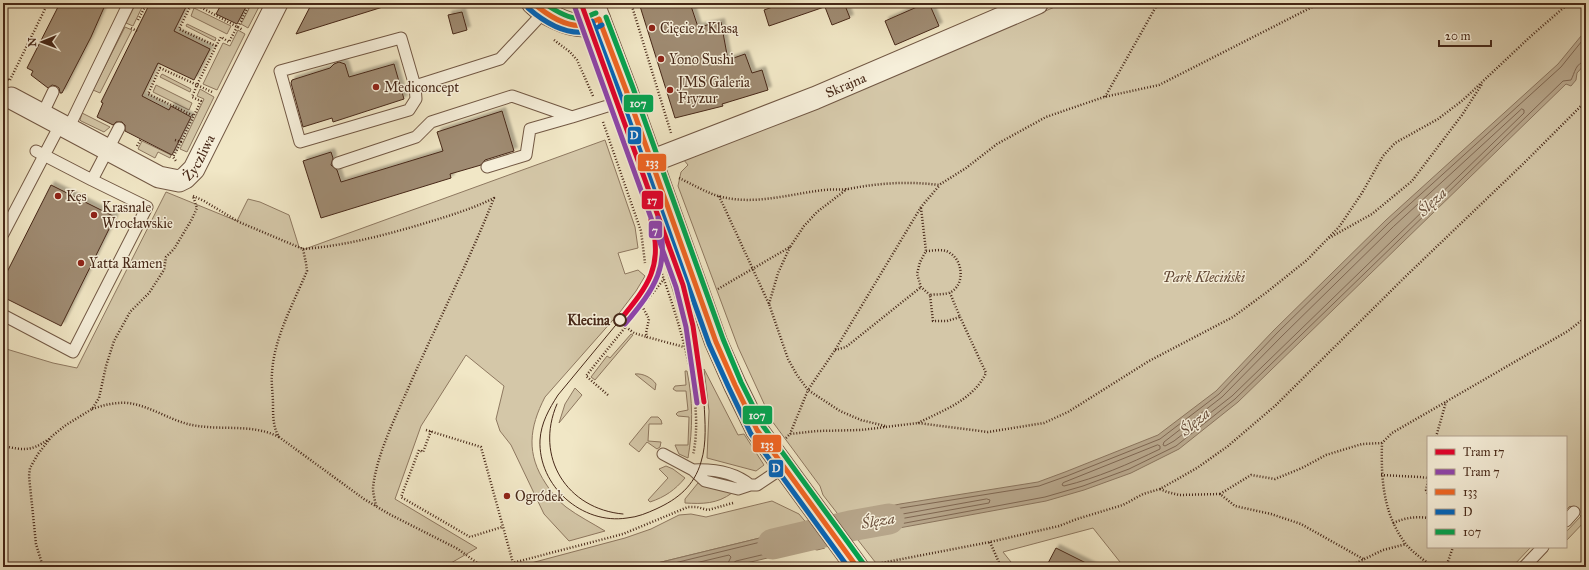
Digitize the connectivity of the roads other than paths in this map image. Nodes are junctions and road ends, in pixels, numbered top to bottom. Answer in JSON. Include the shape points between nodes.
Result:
{"nodes":[{"id":1,"x":129,"y":3,"type":"edge"},
{"id":2,"x":277,"y":3,"type":"edge"},
{"id":3,"x":1037,"y":3,"type":"edge"},
{"id":4,"x":538,"y":7,"type":"edge"},
{"id":5,"x":596,"y":11,"type":"edge"},
{"id":6,"x":415,"y":86,"type":"junction"},
{"id":7,"x":8,"y":91,"type":"edge"},
{"id":8,"x":53,"y":92,"type":"dead end"},
{"id":9,"x":630,"y":100,"type":"junction"},
{"id":10,"x":42,"y":114,"type":"junction"},
{"id":11,"x":572,"y":117,"type":"junction"},
{"id":12,"x":64,"y":127,"type":"junction"},
{"id":13,"x":119,"y":128,"type":"dead end"},
{"id":14,"x":108,"y":149,"type":"junction"},
{"id":15,"x":40,"y":153,"type":"junction"},
{"id":16,"x":652,"y":161,"type":"junction"},
{"id":17,"x":338,"y":164,"type":"dead end"},
{"id":18,"x":487,"y":168,"type":"dead end"},
{"id":19,"x":92,"y":180,"type":"junction"},
{"id":20,"x":3,"y":234,"type":"edge"},
{"id":21,"x":3,"y":315,"type":"edge"},
{"id":22,"x":664,"y":454,"type":"dead end"},
{"id":23,"x":784,"y":467,"type":"junction"},
{"id":24,"x":1574,"y":512,"type":"dead end"},
{"id":25,"x":1567,"y":520,"type":"edge"},
{"id":26,"x":1542,"y":548,"type":"edge"},
{"id":27,"x":860,"y":564,"type":"edge"},
{"id":28,"x":1524,"y":567,"type":"edge"}],
"edges":[{"from":1,"to":12,"type":"lane"},
{"from":2,"to":14,"type":"street","name":"Życzliwa","via":[[194,169],[185,178],[172,181],[159,177]]},
{"from":3,"to":16,"type":"street","name":"Skrajna","via":[[815,98]]},
{"from":4,"to":5,"type":"street","via":[[569,23],[583,25]]},
{"from":4,"to":6,"type":"lane","via":[[500,58]]},
{"from":5,"to":9,"type":"street"},
{"from":6,"to":6,"type":"lane","via":[[401,38],[280,71],[300,142],[409,110],[416,99]]},
{"from":7,"to":10,"type":"street","name":"Życzliwa"},
{"from":8,"to":10,"type":"lane"},
{"from":9,"to":11,"type":"lane"},
{"from":9,"to":16,"type":"street"},
{"from":10,"to":12,"type":"street","name":"Życzliwa"},
{"from":11,"to":17,"type":"lane","via":[[512,96],[431,122],[416,137]]},
{"from":11,"to":18,"type":"lane","via":[[530,129],[526,155]]},
{"from":12,"to":14,"type":"street","name":"Życzliwa"},
{"from":12,"to":15,"type":"lane"},
{"from":13,"to":14,"type":"lane"},
{"from":14,"to":19,"type":"lane"},
{"from":15,"to":19,"type":"lane"},
{"from":15,"to":20,"type":"lane"},
{"from":16,"to":23,"type":"street","via":[[727,367],[757,430]]},
{"from":19,"to":21,"type":"lane","via":[[147,207],[73,352]]},
{"from":22,"to":23,"type":"lane","via":[[692,470],[708,469],[725,473],[754,485]]},
{"from":23,"to":27,"type":"street"},
{"from":24,"to":25,"type":"lane"},
{"from":26,"to":28,"type":"lane"}]}
